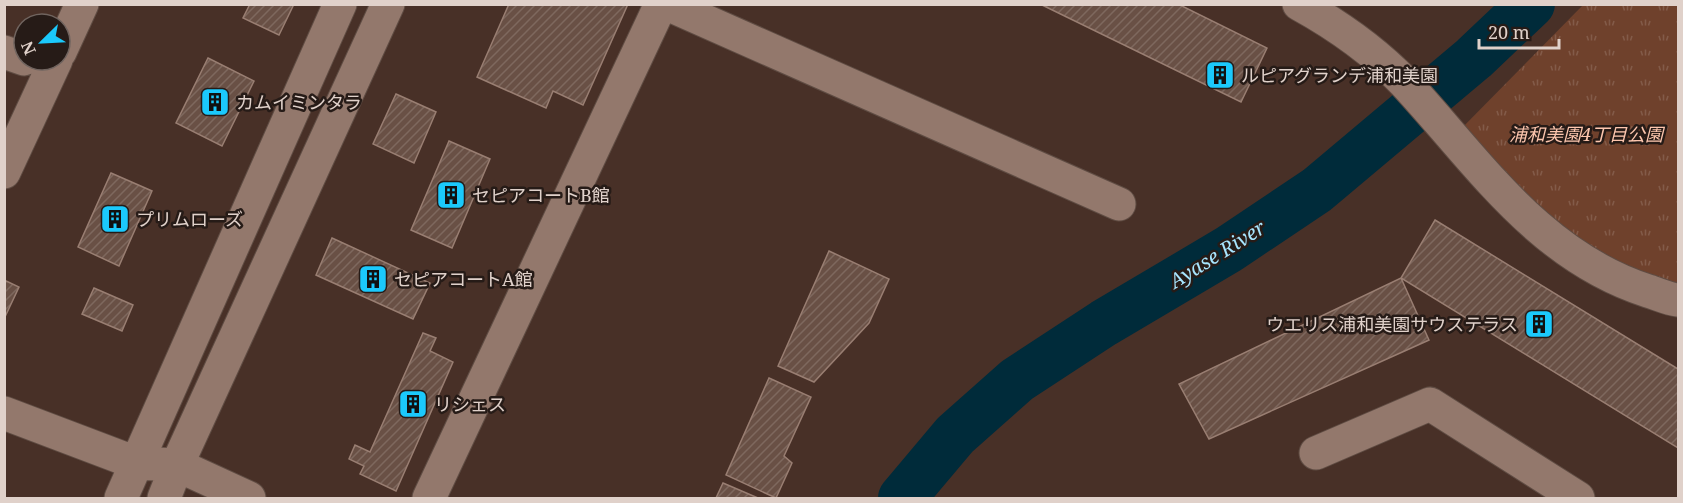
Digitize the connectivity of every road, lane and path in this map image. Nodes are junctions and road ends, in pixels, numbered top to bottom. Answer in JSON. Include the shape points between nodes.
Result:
{"nodes":[{"id":1,"x":82,"y":4,"type":"edge"},
{"id":2,"x":340,"y":4,"type":"edge"},
{"id":3,"x":388,"y":4,"type":"edge"},
{"id":4,"x":661,"y":4,"type":"edge"},
{"id":5,"x":667,"y":4,"type":"edge"},
{"id":6,"x":1299,"y":4,"type":"edge"},
{"id":7,"x":72,"y":19,"type":"edge"},
{"id":8,"x":40,"y":72,"type":"edge"},
{"id":9,"x":4,"y":172,"type":"edge"},
{"id":10,"x":1119,"y":204,"type":"dead end"},
{"id":11,"x":1678,"y":300,"type":"edge"},
{"id":12,"x":4,"y":413,"type":"edge"},
{"id":13,"x":1316,"y":453,"type":"dead end"},
{"id":14,"x":136,"y":463,"type":"junction"},
{"id":15,"x":171,"y":489,"type":"edge"},
{"id":16,"x":121,"y":498,"type":"edge"},
{"id":17,"x":249,"y":498,"type":"edge"},
{"id":18,"x":429,"y":498,"type":"edge"},
{"id":19,"x":1578,"y":498,"type":"edge"}],
"edges":[{"from":1,"to":7,"type":"street"},
{"from":2,"to":14,"type":"street"},
{"from":3,"to":15,"type":"street"},
{"from":4,"to":18,"type":"street"},
{"from":5,"to":10,"type":"street"},
{"from":6,"to":11,"type":"street","via":[[1331,21],[1404,82],[1520,212],[1550,239],[1591,267],[1629,285]]},
{"from":8,"to":9,"type":"street"},
{"from":12,"to":14,"type":"street"},
{"from":13,"to":19,"type":"street","via":[[1430,404]]},
{"from":14,"to":15,"type":"street"},
{"from":14,"to":16,"type":"street"},
{"from":15,"to":17,"type":"street"}]}
